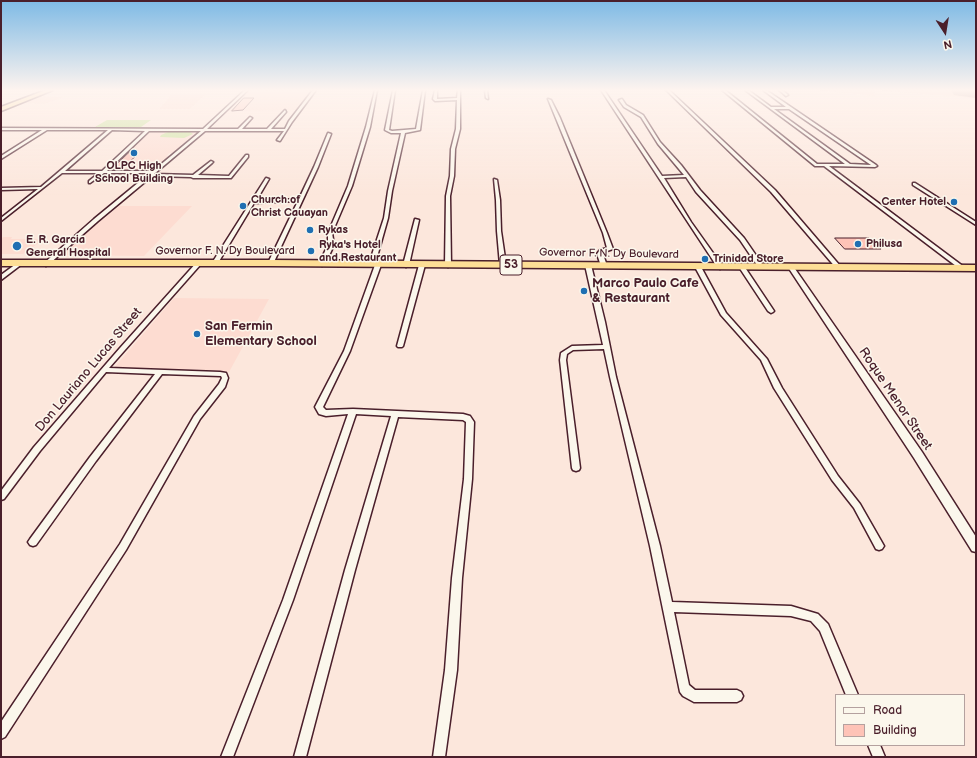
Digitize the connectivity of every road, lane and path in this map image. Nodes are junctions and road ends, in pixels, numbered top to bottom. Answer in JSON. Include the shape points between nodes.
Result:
{"nodes":[{"id":1,"x":209,"y":125,"type":"edge"},
{"id":2,"x":243,"y":125,"type":"edge"},
{"id":3,"x":272,"y":125,"type":"edge"},
{"id":4,"x":288,"y":125,"type":"edge"},
{"id":5,"x":368,"y":125,"type":"edge"},
{"id":6,"x":388,"y":125,"type":"edge"},
{"id":7,"x":419,"y":125,"type":"edge"},
{"id":8,"x":458,"y":125,"type":"edge"},
{"id":9,"x":561,"y":125,"type":"edge"},
{"id":10,"x":626,"y":125,"type":"edge"},
{"id":11,"x":648,"y":125,"type":"edge"},
{"id":12,"x":704,"y":125,"type":"edge"},
{"id":13,"x":767,"y":125,"type":"edge"},
{"id":14,"x":795,"y":125,"type":"edge"},
{"id":15,"x":815,"y":125,"type":"edge"},
{"id":16,"x":1,"y":129,"type":"edge"},
{"id":17,"x":46,"y":129,"type":"junction"},
{"id":18,"x":112,"y":129,"type":"junction"},
{"id":19,"x":240,"y":129,"type":"junction"},
{"id":20,"x":269,"y":129,"type":"junction"},
{"id":21,"x":148,"y":130,"type":"junction"},
{"id":22,"x":204,"y":130,"type":"junction"},
{"id":23,"x":286,"y":130,"type":"junction"},
{"id":24,"x":403,"y":132,"type":"junction"},
{"id":25,"x":329,"y":134,"type":"dead end"},
{"id":26,"x":279,"y":140,"type":"dead end"},
{"id":27,"x":247,"y":156,"type":"dead end"},
{"id":28,"x":1,"y":158,"type":"edge"},
{"id":29,"x":211,"y":162,"type":"dead end"},
{"id":30,"x":826,"y":166,"type":"junction"},
{"id":31,"x":850,"y":166,"type":"junction"},
{"id":32,"x":61,"y":172,"type":"junction"},
{"id":33,"x":103,"y":172,"type":"junction"},
{"id":34,"x":152,"y":174,"type":"junction"},
{"id":35,"x":687,"y":176,"type":"junction"},
{"id":36,"x":194,"y":177,"type":"junction"},
{"id":37,"x":661,"y":177,"type":"junction"},
{"id":38,"x":267,"y":180,"type":"dead end"},
{"id":39,"x":495,"y":180,"type":"dead end"},
{"id":40,"x":90,"y":182,"type":"dead end"},
{"id":41,"x":914,"y":184,"type":"dead end"},
{"id":42,"x":42,"y":188,"type":"junction"},
{"id":43,"x":1,"y":189,"type":"edge"},
{"id":44,"x":300,"y":200,"type":"junction"},
{"id":45,"x":254,"y":202,"type":"junction"},
{"id":46,"x":1,"y":220,"type":"edge"},
{"id":47,"x":417,"y":220,"type":"dead end"},
{"id":48,"x":976,"y":224,"type":"edge"},
{"id":49,"x":1,"y":263,"type":"edge"},
{"id":50,"x":20,"y":263,"type":"junction"},
{"id":51,"x":199,"y":263,"type":"junction"},
{"id":52,"x":215,"y":263,"type":"junction"},
{"id":53,"x":270,"y":263,"type":"junction"},
{"id":54,"x":46,"y":264,"type":"junction"},
{"id":55,"x":322,"y":264,"type":"junction"},
{"id":56,"x":375,"y":264,"type":"junction"},
{"id":57,"x":406,"y":265,"type":"junction"},
{"id":58,"x":422,"y":265,"type":"junction"},
{"id":59,"x":448,"y":265,"type":"junction"},
{"id":60,"x":503,"y":265,"type":"junction"},
{"id":61,"x":588,"y":266,"type":"junction"},
{"id":62,"x":604,"y":266,"type":"junction"},
{"id":63,"x":698,"y":267,"type":"junction"},
{"id":64,"x":720,"y":267,"type":"junction"},
{"id":65,"x":742,"y":267,"type":"junction"},
{"id":66,"x":761,"y":267,"type":"junction"},
{"id":67,"x":790,"y":267,"type":"junction"},
{"id":68,"x":839,"y":268,"type":"junction"},
{"id":69,"x":962,"y":268,"type":"junction"},
{"id":70,"x":976,"y":268,"type":"edge"},
{"id":71,"x":1,"y":278,"type":"edge"},
{"id":72,"x":771,"y":312,"type":"dead end"},
{"id":73,"x":400,"y":346,"type":"dead end"},
{"id":74,"x":607,"y":347,"type":"junction"},
{"id":75,"x":104,"y":370,"type":"junction"},
{"id":76,"x":160,"y":372,"type":"junction"},
{"id":77,"x":353,"y":411,"type":"junction"},
{"id":78,"x":395,"y":414,"type":"junction"},
{"id":79,"x":576,"y":468,"type":"dead end"},
{"id":80,"x":2,"y":493,"type":"edge"},
{"id":81,"x":33,"y":542,"type":"dead end"},
{"id":82,"x":879,"y":546,"type":"dead end"},
{"id":83,"x":976,"y":547,"type":"edge"},
{"id":84,"x":668,"y":607,"type":"junction"},
{"id":85,"x":852,"y":694,"type":"edge"},
{"id":86,"x":737,"y":696,"type":"dead end"},
{"id":87,"x":1,"y":733,"type":"edge"},
{"id":88,"x":874,"y":746,"type":"edge"},
{"id":89,"x":227,"y":757,"type":"edge"},
{"id":90,"x":300,"y":757,"type":"edge"},
{"id":91,"x":439,"y":757,"type":"edge"},
{"id":92,"x":879,"y":757,"type":"edge"}],
"edges":[{"from":1,"to":22,"type":"street"},
{"from":2,"to":19,"type":"street"},
{"from":3,"to":20,"type":"street"},
{"from":4,"to":23,"type":"street"},
{"from":5,"to":55,"type":"street","via":[[350,186],[330,234],[332,245]]},
{"from":6,"to":24,"type":"street","via":[[387,130],[390,132]]},
{"from":7,"to":24,"type":"street","via":[[418,130]]},
{"from":8,"to":59,"type":"street","via":[[448,196]]},
{"from":9,"to":62,"type":"street","via":[[610,249],[600,254]]},
{"from":10,"to":37,"type":"street"},
{"from":11,"to":35,"type":"street","via":[[659,144]]},
{"from":12,"to":68,"type":"street","via":[[773,191]]},
{"from":13,"to":30,"type":"street","via":[[816,164]]},
{"from":14,"to":31,"type":"street"},
{"from":15,"to":31,"type":"street","via":[[874,166]]},
{"from":16,"to":17,"type":"street"},
{"from":17,"to":18,"type":"street"},
{"from":17,"to":28,"type":"street"},
{"from":18,"to":21,"type":"street"},
{"from":18,"to":32,"type":"street"},
{"from":19,"to":20,"type":"street"},
{"from":19,"to":22,"type":"street"},
{"from":20,"to":23,"type":"street"},
{"from":21,"to":22,"type":"street"},
{"from":21,"to":33,"type":"street"},
{"from":22,"to":34,"type":"street"},
{"from":23,"to":26,"type":"street"},
{"from":24,"to":56,"type":"street"},
{"from":25,"to":44,"type":"street"},
{"from":27,"to":36,"type":"street","via":[[230,177]]},
{"from":29,"to":36,"type":"street"},
{"from":30,"to":31,"type":"street"},
{"from":30,"to":69,"type":"street"},
{"from":32,"to":33,"type":"street"},
{"from":32,"to":42,"type":"street"},
{"from":33,"to":34,"type":"street"},
{"from":33,"to":40,"type":"street"},
{"from":34,"to":36,"type":"street"},
{"from":34,"to":54,"type":"street"},
{"from":35,"to":37,"type":"street"},
{"from":35,"to":66,"type":"street","via":[[742,239]]},
{"from":37,"to":64,"type":"street"},
{"from":38,"to":45,"type":"street"},
{"from":39,"to":60,"type":"street"},
{"from":41,"to":48,"type":"street"},
{"from":42,"to":43,"type":"street"},
{"from":42,"to":46,"type":"street"},
{"from":44,"to":45,"type":"street"},
{"from":44,"to":53,"type":"street"},
{"from":45,"to":52,"type":"street"},
{"from":47,"to":57,"type":"street"},
{"from":49,"to":50,"type":"highway","name":"Governor F. N. Dy Boulevard","number":"53"},
{"from":50,"to":54,"type":"highway","name":"Governor F. N. Dy Boulevard","number":"53"},
{"from":50,"to":71,"type":"street"},
{"from":51,"to":52,"type":"highway","name":"Governor F. N. Dy Boulevard","number":"53"},
{"from":51,"to":54,"type":"highway","name":"Governor F. N. Dy Boulevard","number":"53"},
{"from":51,"to":75,"type":"street","name":"Don Lauriano Lucas Street"},
{"from":52,"to":53,"type":"highway","name":"Governor F. N. Dy Boulevard","number":"53"},
{"from":53,"to":55,"type":"highway","name":"Governor F. N. Dy Boulevard","number":"53"},
{"from":55,"to":56,"type":"highway","name":"Governor F. N. Dy Boulevard","number":"53"},
{"from":56,"to":57,"type":"highway","name":"Governor F. N. Dy Boulevard","number":"53"},
{"from":56,"to":77,"type":"street","via":[[347,351],[319,407],[326,414]]},
{"from":57,"to":58,"type":"highway","name":"Governor F. N. Dy Boulevard","number":"53"},
{"from":58,"to":59,"type":"highway","name":"Governor F. N. Dy Boulevard","number":"53"},
{"from":58,"to":73,"type":"street"},
{"from":59,"to":60,"type":"highway","name":"Governor F. N. Dy Boulevard","number":"53"},
{"from":60,"to":61,"type":"highway","name":"Governor F. N. Dy Boulevard","number":"53"},
{"from":61,"to":62,"type":"highway","name":"Governor F. N. Dy Boulevard","number":"53"},
{"from":61,"to":74,"type":"street"},
{"from":62,"to":63,"type":"highway","name":"Governor F. N. Dy Boulevard","number":"53"},
{"from":63,"to":64,"type":"highway","name":"Governor F. N. Dy Boulevard","number":"53"},
{"from":63,"to":82,"type":"street","via":[[723,314],[764,359],[778,388],[831,472],[857,506]]},
{"from":64,"to":65,"type":"highway","name":"Governor F. N. Dy Boulevard","number":"53"},
{"from":65,"to":66,"type":"highway","name":"Governor F. N. Dy Boulevard","number":"53"},
{"from":65,"to":72,"type":"street"},
{"from":66,"to":67,"type":"highway","name":"Governor F. N. Dy Boulevard","number":"53"},
{"from":67,"to":68,"type":"highway","name":"Governor F. N. Dy Boulevard","number":"53"},
{"from":67,"to":83,"type":"street","name":"Roque Menor Street","via":[[918,455]]},
{"from":68,"to":69,"type":"highway","name":"Governor F. N. Dy Boulevard","number":"53"},
{"from":69,"to":70,"type":"highway","name":"Governor F. N. Dy Boulevard","number":"53"},
{"from":74,"to":79,"type":"street","via":[[572,348],[564,353],[562,360]]},
{"from":74,"to":84,"type":"street"},
{"from":75,"to":76,"type":"street"},
{"from":75,"to":80,"type":"street","name":"Don Lauriano Lucas Street"},
{"from":76,"to":81,"type":"street"},
{"from":76,"to":87,"type":"street","via":[[220,374],[224,378],[123,547]]},
{"from":77,"to":78,"type":"street"},
{"from":77,"to":89,"type":"street","via":[[288,600]]},
{"from":78,"to":90,"type":"street"},
{"from":78,"to":91,"type":"street","via":[[463,417],[467,418],[470,425],[468,479],[457,578],[451,670]]},
{"from":84,"to":85,"type":"street","via":[[791,611],[814,617],[824,628]]},
{"from":84,"to":86,"type":"street","via":[[682,680],[687,692],[694,696]]},
{"from":88,"to":92,"type":"street"}]}
